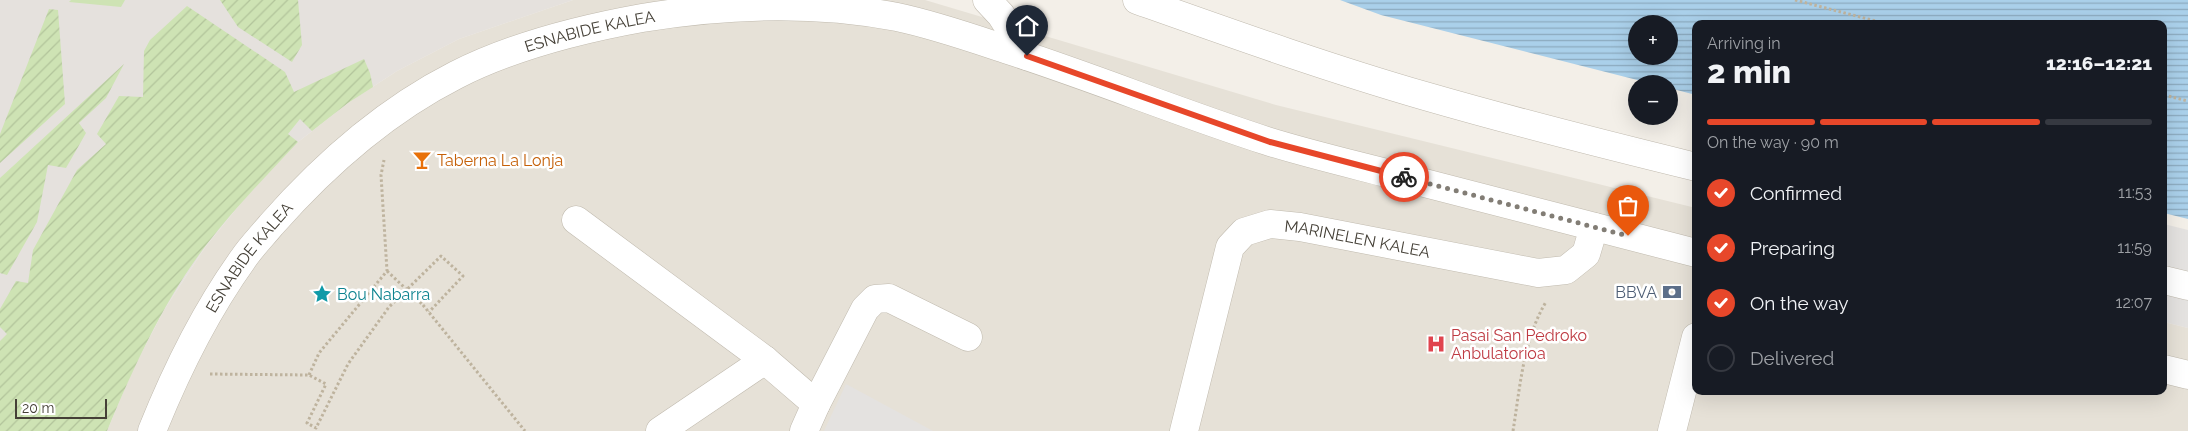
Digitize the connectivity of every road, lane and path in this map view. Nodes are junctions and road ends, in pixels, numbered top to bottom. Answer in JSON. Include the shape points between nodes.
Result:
{"nodes":[{"id":1,"x":988,"y":0,"type":"edge"},
{"id":2,"x":1138,"y":0,"type":"edge"},
{"id":3,"x":1795,"y":0,"type":"edge"},
{"id":4,"x":900,"y":9,"type":"edge"},
{"id":5,"x":1872,"y":20,"type":"edge"},
{"id":6,"x":1027,"y":56,"type":"junction"},
{"id":7,"x":2167,"y":96,"type":"edge"},
{"id":8,"x":2188,"y":101,"type":"edge"},
{"id":9,"x":389,"y":156,"type":"dead end"},
{"id":10,"x":1692,"y":166,"type":"edge"},
{"id":11,"x":576,"y":220,"type":"dead end"},
{"id":12,"x":1594,"y":227,"type":"junction"},
{"id":13,"x":1692,"y":252,"type":"edge"},
{"id":14,"x":1566,"y":270,"type":"junction"},
{"id":15,"x":387,"y":271,"type":"junction"},
{"id":16,"x":2167,"y":281,"type":"edge"},
{"id":17,"x":2188,"y":286,"type":"edge"},
{"id":18,"x":429,"y":312,"type":"junction"},
{"id":19,"x":968,"y":337,"type":"dead end"},
{"id":20,"x":1692,"y":353,"type":"edge"},
{"id":21,"x":765,"y":360,"type":"junction"},
{"id":22,"x":2167,"y":370,"type":"edge"},
{"id":23,"x":309,"y":375,"type":"junction"},
{"id":24,"x":206,"y":376,"type":"dead end"},
{"id":25,"x":2188,"y":376,"type":"edge"},
{"id":26,"x":816,"y":404,"type":"junction"},
{"id":27,"x":152,"y":431,"type":"edge"},
{"id":28,"x":525,"y":431,"type":"edge"},
{"id":29,"x":660,"y":431,"type":"edge"},
{"id":30,"x":804,"y":431,"type":"edge"},
{"id":31,"x":1184,"y":431,"type":"edge"},
{"id":32,"x":1513,"y":431,"type":"edge"},
{"id":33,"x":1672,"y":431,"type":"edge"}],
"edges":[{"from":1,"to":6,"type":"street"},
{"from":2,"to":10,"type":"street","via":[[1424,96]]},
{"from":3,"to":5,"type":"path"},
{"from":4,"to":6,"type":"street","name":"ESNABIDE KALEA","via":[[938,27]]},
{"from":4,"to":27,"type":"street","name":"ESNABIDE KALEA","via":[[855,11],[798,6],[733,6],[682,11],[571,34],[507,54],[443,82],[412,101],[340,156],[294,199],[245,256],[204,319],[170,385]]},
{"from":6,"to":12,"type":"street","name":"ESNABIDE KALEA","via":[[1270,142]]},
{"from":7,"to":8,"type":"path"},
{"from":9,"to":15,"type":"path","via":[[383,161],[381,175]]},
{"from":11,"to":21,"type":"street"},
{"from":12,"to":13,"type":"street","name":"ESNABIDE KALEA"},
{"from":12,"to":14,"type":"street","via":[[1586,254]]},
{"from":14,"to":31,"type":"street","name":"MARINELEN KALEA","via":[[1538,273],[1300,226],[1270,224],[1244,232],[1230,248]]},
{"from":14,"to":32,"type":"path","via":[[1540,312],[1526,349]]},
{"from":15,"to":18,"type":"path","bridge":true},
{"from":15,"to":23,"type":"path","via":[[319,353]]},
{"from":16,"to":17,"type":"street"},
{"from":18,"to":23,"type":"path","via":[[463,276],[441,256],[389,307],[348,364],[316,428],[307,423],[326,384]]},
{"from":18,"to":28,"type":"path"},
{"from":19,"to":26,"type":"street","via":[[890,298],[875,299],[865,309]]},
{"from":20,"to":33,"type":"street"},
{"from":21,"to":26,"type":"street"},
{"from":21,"to":29,"type":"street"},
{"from":22,"to":25,"type":"street"},
{"from":23,"to":24,"type":"path","via":[[212,372]]},
{"from":26,"to":30,"type":"street"}]}
